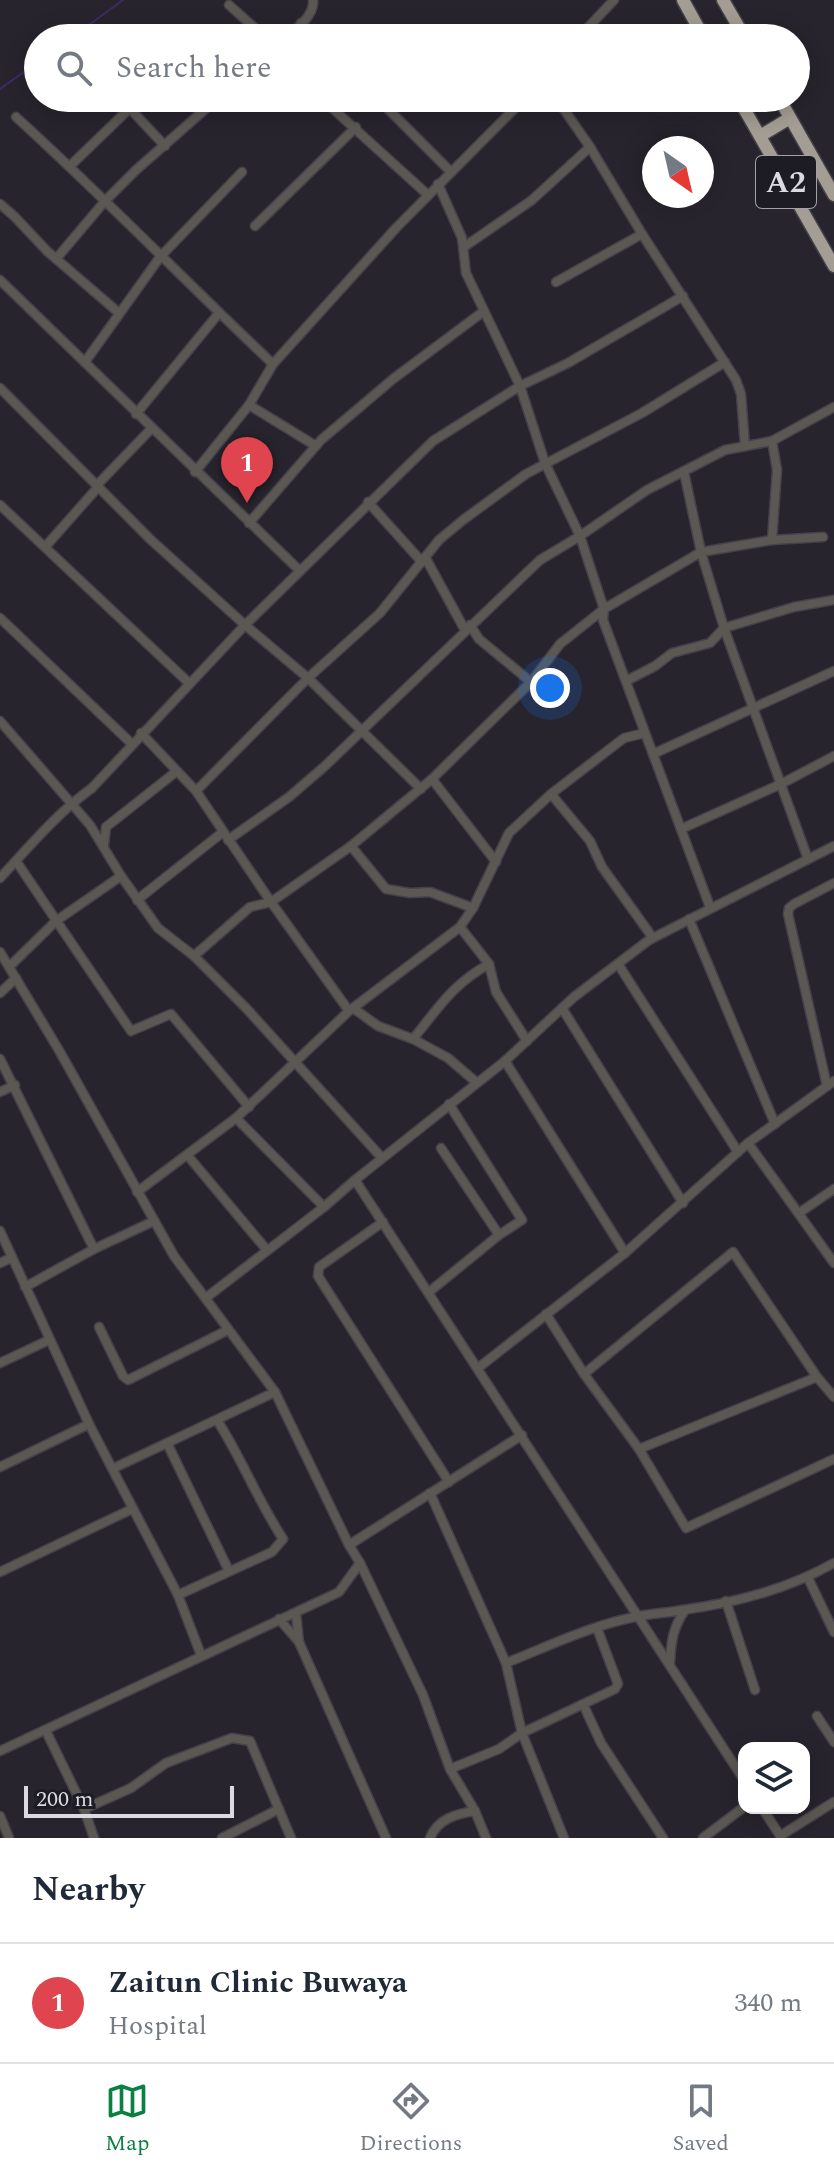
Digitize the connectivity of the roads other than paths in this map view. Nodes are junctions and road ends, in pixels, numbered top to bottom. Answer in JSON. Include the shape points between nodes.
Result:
{"nodes":[{"id":1,"x":313,"y":0,"type":"edge"},
{"id":2,"x":614,"y":0,"type":"edge"},
{"id":3,"x":683,"y":0,"type":"edge"},
{"id":4,"x":728,"y":1,"type":"edge"},
{"id":5,"x":229,"y":5,"type":"dead end"},
{"id":6,"x":301,"y":23,"type":"edge"},
{"id":7,"x":250,"y":24,"type":"edge"},
{"id":8,"x":591,"y":24,"type":"edge"},
{"id":9,"x":696,"y":24,"type":"edge"},
{"id":10,"x":739,"y":24,"type":"edge"},
{"id":11,"x":126,"y":112,"type":"edge"},
{"id":12,"x":134,"y":112,"type":"edge"},
{"id":13,"x":203,"y":112,"type":"edge"},
{"id":14,"x":338,"y":112,"type":"edge"},
{"id":15,"x":391,"y":112,"type":"edge"},
{"id":16,"x":511,"y":112,"type":"edge"},
{"id":17,"x":566,"y":112,"type":"edge"},
{"id":18,"x":746,"y":112,"type":"edge"},
{"id":19,"x":787,"y":112,"type":"edge"},
{"id":20,"x":16,"y":117,"type":"dead end"},
{"id":21,"x":790,"y":118,"type":"junction"},
{"id":22,"x":356,"y":127,"type":"junction"},
{"id":23,"x":760,"y":136,"type":"junction"},
{"id":24,"x":165,"y":146,"type":"junction"},
{"id":25,"x":590,"y":147,"type":"junction"},
{"id":26,"x":70,"y":166,"type":"junction"},
{"id":27,"x":450,"y":171,"type":"junction"},
{"id":28,"x":242,"y":172,"type":"dead end"},
{"id":29,"x":438,"y":184,"type":"junction"},
{"id":30,"x":428,"y":195,"type":"junction"},
{"id":31,"x":834,"y":195,"type":"edge"},
{"id":32,"x":105,"y":201,"type":"junction"},
{"id":33,"x":0,"y":204,"type":"edge"},
{"id":34,"x":255,"y":226,"type":"dead end"},
{"id":35,"x":642,"y":234,"type":"junction"},
{"id":36,"x":464,"y":247,"type":"junction"},
{"id":37,"x":160,"y":257,"type":"junction"},
{"id":38,"x":56,"y":259,"type":"junction"},
{"id":39,"x":834,"y":266,"type":"edge"},
{"id":40,"x":0,"y":280,"type":"edge"},
{"id":41,"x":556,"y":282,"type":"dead end"},
{"id":42,"x":683,"y":296,"type":"junction"},
{"id":43,"x":484,"y":311,"type":"junction"},
{"id":44,"x":119,"y":313,"type":"junction"},
{"id":45,"x":219,"y":313,"type":"junction"},
{"id":46,"x":85,"y":362,"type":"junction"},
{"id":47,"x":725,"y":362,"type":"junction"},
{"id":48,"x":273,"y":364,"type":"junction"},
{"id":49,"x":520,"y":386,"type":"junction"},
{"id":50,"x":0,"y":388,"type":"edge"},
{"id":51,"x":249,"y":405,"type":"junction"},
{"id":52,"x":834,"y":407,"type":"edge"},
{"id":53,"x":136,"y":414,"type":"junction"},
{"id":54,"x":151,"y":429,"type":"junction"},
{"id":55,"x":772,"y":441,"type":"junction"},
{"id":56,"x":316,"y":446,"type":"junction"},
{"id":57,"x":745,"y":446,"type":"junction"},
{"id":58,"x":545,"y":463,"type":"junction"},
{"id":59,"x":195,"y":472,"type":"junction"},
{"id":60,"x":684,"y":472,"type":"junction"},
{"id":61,"x":98,"y":486,"type":"junction"},
{"id":62,"x":368,"y":502,"type":"junction"},
{"id":63,"x":0,"y":505,"type":"edge"},
{"id":64,"x":249,"y":523,"type":"junction"},
{"id":65,"x":580,"y":536,"type":"junction"},
{"id":66,"x":823,"y":537,"type":"dead end"},
{"id":67,"x":772,"y":540,"type":"junction"},
{"id":68,"x":45,"y":547,"type":"junction"},
{"id":69,"x":701,"y":552,"type":"junction"},
{"id":70,"x":424,"y":560,"type":"junction"},
{"id":71,"x":299,"y":570,"type":"junction"},
{"id":72,"x":834,"y":600,"type":"edge"},
{"id":73,"x":604,"y":609,"type":"junction"},
{"id":74,"x":0,"y":618,"type":"edge"},
{"id":75,"x":245,"y":625,"type":"junction"},
{"id":76,"x":468,"y":628,"type":"junction"},
{"id":77,"x":724,"y":628,"type":"junction"},
{"id":78,"x":834,"y":671,"type":"edge"},
{"id":79,"x":308,"y":678,"type":"junction"},
{"id":80,"x":626,"y":681,"type":"junction"},
{"id":81,"x":531,"y":682,"type":"junction"},
{"id":82,"x":189,"y":683,"type":"junction"},
{"id":83,"x":752,"y":707,"type":"junction"},
{"id":84,"x":0,"y":721,"type":"edge"},
{"id":85,"x":362,"y":729,"type":"junction"},
{"id":86,"x":141,"y":733,"type":"junction"},
{"id":87,"x":645,"y":733,"type":"junction"},
{"id":88,"x":132,"y":744,"type":"junction"},
{"id":89,"x":653,"y":754,"type":"junction"},
{"id":90,"x":834,"y":756,"type":"edge"},
{"id":91,"x":177,"y":771,"type":"junction"},
{"id":92,"x":432,"y":779,"type":"junction"},
{"id":93,"x":781,"y":784,"type":"junction"},
{"id":94,"x":421,"y":789,"type":"junction"},
{"id":95,"x":196,"y":791,"type":"junction"},
{"id":96,"x":551,"y":794,"type":"junction"},
{"id":97,"x":72,"y":803,"type":"junction"},
{"id":98,"x":90,"y":825,"type":"junction"},
{"id":99,"x":106,"y":827,"type":"junction"},
{"id":100,"x":681,"y":829,"type":"junction"},
{"id":101,"x":225,"y":836,"type":"junction"},
{"id":102,"x":104,"y":846,"type":"junction"},
{"id":103,"x":351,"y":846,"type":"junction"},
{"id":104,"x":834,"y":846,"type":"edge"},
{"id":105,"x":808,"y":859,"type":"junction"},
{"id":106,"x":16,"y":861,"type":"junction"},
{"id":107,"x":496,"y":862,"type":"junction"},
{"id":108,"x":121,"y":876,"type":"junction"},
{"id":109,"x":0,"y":878,"type":"edge"},
{"id":110,"x":834,"y":883,"type":"edge"},
{"id":111,"x":137,"y":900,"type":"junction"},
{"id":112,"x":271,"y":902,"type":"junction"},
{"id":113,"x":710,"y":907,"type":"junction"},
{"id":114,"x":473,"y":908,"type":"junction"},
{"id":115,"x":689,"y":919,"type":"junction"},
{"id":116,"x":56,"y":921,"type":"junction"},
{"id":117,"x":460,"y":927,"type":"junction"},
{"id":118,"x":653,"y":938,"type":"junction"},
{"id":119,"x":0,"y":952,"type":"edge"},
{"id":120,"x":194,"y":956,"type":"junction"},
{"id":121,"x":489,"y":964,"type":"junction"},
{"id":122,"x":618,"y":964,"type":"junction"},
{"id":123,"x":9,"y":967,"type":"junction"},
{"id":124,"x":16,"y":978,"type":"junction"},
{"id":125,"x":0,"y":993,"type":"edge"},
{"id":126,"x":562,"y":1008,"type":"junction"},
{"id":127,"x":351,"y":1010,"type":"junction"},
{"id":128,"x":413,"y":1039,"type":"junction"},
{"id":129,"x":527,"y":1041,"type":"junction"},
{"id":130,"x":0,"y":1059,"type":"edge"},
{"id":131,"x":296,"y":1060,"type":"junction"},
{"id":132,"x":505,"y":1061,"type":"junction"},
{"id":133,"x":476,"y":1082,"type":"junction"},
{"id":134,"x":830,"y":1083,"type":"edge"},
{"id":135,"x":15,"y":1085,"type":"junction"},
{"id":136,"x":0,"y":1092,"type":"edge"},
{"id":137,"x":449,"y":1104,"type":"junction"},
{"id":138,"x":249,"y":1107,"type":"junction"},
{"id":139,"x":236,"y":1118,"type":"junction"},
{"id":140,"x":775,"y":1124,"type":"junction"},
{"id":141,"x":748,"y":1143,"type":"junction"},
{"id":142,"x":441,"y":1148,"type":"dead end"},
{"id":143,"x":738,"y":1152,"type":"junction"},
{"id":144,"x":188,"y":1156,"type":"junction"},
{"id":145,"x":382,"y":1158,"type":"junction"},
{"id":146,"x":355,"y":1180,"type":"junction"},
{"id":147,"x":834,"y":1189,"type":"edge"},
{"id":148,"x":137,"y":1192,"type":"junction"},
{"id":149,"x":683,"y":1203,"type":"junction"},
{"id":150,"x":324,"y":1207,"type":"junction"},
{"id":151,"x":799,"y":1213,"type":"junction"},
{"id":152,"x":154,"y":1221,"type":"junction"},
{"id":153,"x":383,"y":1222,"type":"junction"},
{"id":154,"x":0,"y":1231,"type":"edge"},
{"id":155,"x":499,"y":1235,"type":"junction"},
{"id":156,"x":94,"y":1249,"type":"junction"},
{"id":157,"x":266,"y":1249,"type":"junction"},
{"id":158,"x":625,"y":1253,"type":"junction"},
{"id":159,"x":11,"y":1258,"type":"junction"},
{"id":160,"x":0,"y":1263,"type":"edge"},
{"id":161,"x":834,"y":1263,"type":"edge"},
{"id":162,"x":25,"y":1287,"type":"junction"},
{"id":163,"x":429,"y":1292,"type":"junction"},
{"id":164,"x":207,"y":1297,"type":"junction"},
{"id":165,"x":546,"y":1314,"type":"junction"},
{"id":166,"x":99,"y":1327,"type":"dead end"},
{"id":167,"x":228,"y":1330,"type":"junction"},
{"id":168,"x":49,"y":1340,"type":"junction"},
{"id":169,"x":0,"y":1363,"type":"edge"},
{"id":170,"x":478,"y":1368,"type":"junction"},
{"id":171,"x":584,"y":1374,"type":"junction"},
{"id":172,"x":817,"y":1377,"type":"junction"},
{"id":173,"x":275,"y":1392,"type":"junction"},
{"id":174,"x":834,"y":1397,"type":"edge"},
{"id":175,"x":217,"y":1420,"type":"junction"},
{"id":176,"x":89,"y":1424,"type":"junction"},
{"id":177,"x":522,"y":1435,"type":"junction"},
{"id":178,"x":167,"y":1443,"type":"junction"},
{"id":179,"x":639,"y":1449,"type":"junction"},
{"id":180,"x":834,"y":1459,"type":"edge"},
{"id":181,"x":0,"y":1467,"type":"edge"},
{"id":182,"x":114,"y":1468,"type":"junction"},
{"id":183,"x":449,"y":1482,"type":"junction"},
{"id":184,"x":430,"y":1493,"type":"junction"},
{"id":185,"x":132,"y":1509,"type":"junction"},
{"id":186,"x":349,"y":1545,"type":"junction"},
{"id":187,"x":360,"y":1563,"type":"junction"},
{"id":188,"x":834,"y":1563,"type":"edge"},
{"id":189,"x":229,"y":1571,"type":"junction"},
{"id":190,"x":0,"y":1572,"type":"edge"},
{"id":191,"x":808,"y":1578,"type":"junction"},
{"id":192,"x":178,"y":1595,"type":"junction"},
{"id":193,"x":726,"y":1601,"type":"junction"},
{"id":194,"x":685,"y":1610,"type":"junction"},
{"id":195,"x":296,"y":1614,"type":"junction"},
{"id":196,"x":638,"y":1616,"type":"junction"},
{"id":197,"x":279,"y":1619,"type":"junction"},
{"id":198,"x":597,"y":1628,"type":"junction"},
{"id":199,"x":834,"y":1632,"type":"edge"},
{"id":200,"x":299,"y":1642,"type":"junction"},
{"id":201,"x":201,"y":1655,"type":"junction"},
{"id":202,"x":506,"y":1663,"type":"junction"},
{"id":203,"x":670,"y":1664,"type":"junction"},
{"id":204,"x":755,"y":1690,"type":"dead end"},
{"id":205,"x":583,"y":1704,"type":"junction"},
{"id":206,"x":817,"y":1716,"type":"dead end"},
{"id":207,"x":46,"y":1731,"type":"junction"},
{"id":208,"x":522,"y":1733,"type":"junction"},
{"id":209,"x":834,"y":1742,"type":"edge"},
{"id":210,"x":0,"y":1751,"type":"edge"},
{"id":211,"x":450,"y":1769,"type":"junction"},
{"id":212,"x":738,"y":1771,"type":"edge"},
{"id":213,"x":834,"y":1802,"type":"edge"},
{"id":214,"x":84,"y":1809,"type":"junction"},
{"id":215,"x":279,"y":1809,"type":"junction"},
{"id":216,"x":475,"y":1811,"type":"junction"},
{"id":217,"x":738,"y":1812,"type":"edge"},
{"id":218,"x":766,"y":1814,"type":"edge"},
{"id":219,"x":0,"y":1816,"type":"edge"},
{"id":220,"x":781,"y":1837,"type":"edge"},
{"id":221,"x":9,"y":1838,"type":"edge"},
{"id":222,"x":94,"y":1838,"type":"edge"},
{"id":223,"x":222,"y":1838,"type":"edge"},
{"id":224,"x":291,"y":1838,"type":"edge"},
{"id":225,"x":386,"y":1838,"type":"edge"},
{"id":226,"x":430,"y":1838,"type":"edge"},
{"id":227,"x":486,"y":1838,"type":"edge"},
{"id":228,"x":564,"y":1838,"type":"edge"},
{"id":229,"x":663,"y":1838,"type":"edge"},
{"id":230,"x":703,"y":1838,"type":"edge"}],
"edges":[{"from":1,"to":6,"type":"street","via":[[314,9]]},
{"from":2,"to":8,"type":"street"},
{"from":3,"to":9,"type":"highway"},
{"from":4,"to":10,"type":"highway"},
{"from":5,"to":7,"type":"street"},
{"from":11,"to":26,"type":"street"},
{"from":12,"to":24,"type":"street"},
{"from":13,"to":24,"type":"street"},
{"from":14,"to":22,"type":"street"},
{"from":15,"to":27,"type":"street"},
{"from":16,"to":27,"type":"street"},
{"from":17,"to":25,"type":"street"},
{"from":18,"to":23,"type":"highway","number":"A2"},
{"from":19,"to":21,"type":"highway","number":"A2"},
{"from":20,"to":26,"type":"street"},
{"from":21,"to":23,"type":"highway"},
{"from":21,"to":31,"type":"highway","number":"A2"},
{"from":22,"to":30,"type":"street"},
{"from":22,"to":34,"type":"street"},
{"from":23,"to":39,"type":"highway","number":"A2"},
{"from":24,"to":32,"type":"street"},
{"from":25,"to":35,"type":"street"},
{"from":25,"to":36,"type":"street","via":[[532,200]]},
{"from":26,"to":32,"type":"street"},
{"from":27,"to":29,"type":"street"},
{"from":28,"to":37,"type":"street"},
{"from":29,"to":30,"type":"street"},
{"from":29,"to":36,"type":"street"},
{"from":30,"to":48,"type":"street"},
{"from":32,"to":37,"type":"street"},
{"from":32,"to":38,"type":"street"},
{"from":33,"to":38,"type":"street"},
{"from":35,"to":41,"type":"street"},
{"from":35,"to":42,"type":"street"},
{"from":36,"to":43,"type":"street","via":[[466,273]]},
{"from":37,"to":44,"type":"street"},
{"from":37,"to":45,"type":"street"},
{"from":38,"to":44,"type":"street"},
{"from":40,"to":46,"type":"street"},
{"from":42,"to":47,"type":"street"},
{"from":42,"to":49,"type":"street"},
{"from":43,"to":49,"type":"street"},
{"from":43,"to":56,"type":"street"},
{"from":44,"to":46,"type":"street"},
{"from":45,"to":48,"type":"street"},
{"from":45,"to":53,"type":"street"},
{"from":46,"to":53,"type":"street"},
{"from":47,"to":57,"type":"street","via":[[739,386]]},
{"from":47,"to":58,"type":"street"},
{"from":48,"to":51,"type":"street"},
{"from":49,"to":58,"type":"street"},
{"from":49,"to":62,"type":"street","via":[[433,441]]},
{"from":50,"to":61,"type":"street"},
{"from":51,"to":56,"type":"street"},
{"from":51,"to":59,"type":"street"},
{"from":52,"to":55,"type":"street"},
{"from":53,"to":54,"type":"street"},
{"from":54,"to":59,"type":"street"},
{"from":54,"to":61,"type":"street"},
{"from":55,"to":57,"type":"street"},
{"from":55,"to":67,"type":"street","via":[[777,470]]},
{"from":56,"to":64,"type":"street"},
{"from":57,"to":60,"type":"street","via":[[725,450]]},
{"from":58,"to":65,"type":"street"},
{"from":58,"to":70,"type":"street","via":[[463,520]]},
{"from":59,"to":64,"type":"street"},
{"from":60,"to":65,"type":"street","via":[[647,490]]},
{"from":60,"to":69,"type":"street"},
{"from":61,"to":68,"type":"street"},
{"from":61,"to":75,"type":"street"},
{"from":62,"to":70,"type":"street"},
{"from":62,"to":71,"type":"street"},
{"from":63,"to":68,"type":"street"},
{"from":64,"to":71,"type":"street"},
{"from":65,"to":73,"type":"street"},
{"from":65,"to":76,"type":"street","via":[[540,560]]},
{"from":66,"to":67,"type":"street"},
{"from":67,"to":69,"type":"street"},
{"from":68,"to":82,"type":"street"},
{"from":69,"to":73,"type":"street"},
{"from":69,"to":77,"type":"street"},
{"from":70,"to":76,"type":"street"},
{"from":70,"to":79,"type":"street","via":[[380,613]]},
{"from":71,"to":75,"type":"street"},
{"from":72,"to":77,"type":"street"},
{"from":73,"to":80,"type":"street","via":[[603,620]]},
{"from":73,"to":81,"type":"street","via":[[560,644]]},
{"from":74,"to":88,"type":"street"},
{"from":75,"to":79,"type":"street"},
{"from":75,"to":82,"type":"street"},
{"from":76,"to":81,"type":"street"},
{"from":76,"to":85,"type":"street"},
{"from":77,"to":80,"type":"street","via":[[710,643],[672,653]]},
{"from":77,"to":83,"type":"street"},
{"from":78,"to":83,"type":"street"},
{"from":79,"to":85,"type":"street"},
{"from":79,"to":95,"type":"street"},
{"from":80,"to":87,"type":"street"},
{"from":81,"to":92,"type":"street"},
{"from":82,"to":86,"type":"street"},
{"from":83,"to":89,"type":"street"},
{"from":83,"to":93,"type":"street"},
{"from":84,"to":97,"type":"street"},
{"from":85,"to":94,"type":"street"},
{"from":85,"to":101,"type":"street","via":[[289,797]]},
{"from":86,"to":88,"type":"street"},
{"from":86,"to":91,"type":"street"},
{"from":87,"to":89,"type":"street"},
{"from":87,"to":96,"type":"street","via":[[624,738]]},
{"from":88,"to":97,"type":"street"},
{"from":89,"to":100,"type":"street"},
{"from":90,"to":93,"type":"street"},
{"from":91,"to":95,"type":"street"},
{"from":91,"to":99,"type":"street"},
{"from":92,"to":94,"type":"street"},
{"from":92,"to":107,"type":"street"},
{"from":93,"to":100,"type":"street"},
{"from":93,"to":105,"type":"street"},
{"from":94,"to":103,"type":"street"},
{"from":95,"to":101,"type":"street"},
{"from":96,"to":107,"type":"street","via":[[509,833]]},
{"from":96,"to":118,"type":"street","via":[[590,841],[602,867]]},
{"from":97,"to":98,"type":"street"},
{"from":97,"to":106,"type":"street"},
{"from":98,"to":99,"type":"street"},
{"from":98,"to":102,"type":"street"},
{"from":99,"to":102,"type":"street"},
{"from":100,"to":113,"type":"street"},
{"from":101,"to":111,"type":"street"},
{"from":101,"to":112,"type":"street"},
{"from":102,"to":108,"type":"street"},
{"from":103,"to":112,"type":"street"},
{"from":103,"to":114,"type":"street","via":[[386,889],[430,892]]},
{"from":104,"to":105,"type":"street"},
{"from":105,"to":113,"type":"street"},
{"from":106,"to":109,"type":"street"},
{"from":106,"to":116,"type":"street"},
{"from":107,"to":114,"type":"street"},
{"from":108,"to":111,"type":"street"},
{"from":108,"to":116,"type":"street"},
{"from":110,"to":134,"type":"street","via":[[794,904],[788,914]]},
{"from":111,"to":120,"type":"street","via":[[158,928]]},
{"from":112,"to":120,"type":"street","via":[[250,907]]},
{"from":112,"to":127,"type":"street"},
{"from":113,"to":115,"type":"street"},
{"from":114,"to":117,"type":"street"},
{"from":115,"to":118,"type":"street"},
{"from":115,"to":140,"type":"street"},
{"from":116,"to":123,"type":"street"},
{"from":116,"to":138,"type":"street","via":[[131,1031],[171,1014]]},
{"from":117,"to":121,"type":"street"},
{"from":117,"to":127,"type":"street"},
{"from":118,"to":122,"type":"street"},
{"from":119,"to":123,"type":"street"},
{"from":120,"to":131,"type":"street"},
{"from":121,"to":128,"type":"street","via":[[454,988]]},
{"from":121,"to":129,"type":"street","via":[[496,992]]},
{"from":122,"to":126,"type":"street"},
{"from":122,"to":143,"type":"street"},
{"from":123,"to":124,"type":"street"},
{"from":124,"to":125,"type":"street"},
{"from":124,"to":148,"type":"street"},
{"from":126,"to":129,"type":"street"},
{"from":126,"to":149,"type":"street"},
{"from":127,"to":128,"type":"street"},
{"from":127,"to":131,"type":"street"},
{"from":128,"to":133,"type":"street","via":[[448,1058]]},
{"from":129,"to":132,"type":"street"},
{"from":130,"to":135,"type":"street"},
{"from":131,"to":138,"type":"street"},
{"from":131,"to":145,"type":"street"},
{"from":132,"to":133,"type":"street"},
{"from":132,"to":158,"type":"street"},
{"from":133,"to":137,"type":"street"},
{"from":134,"to":140,"type":"street"},
{"from":135,"to":136,"type":"street"},
{"from":135,"to":156,"type":"street"},
{"from":137,"to":145,"type":"street"},
{"from":137,"to":155,"type":"street","via":[[522,1220]]},
{"from":138,"to":139,"type":"street"},
{"from":139,"to":144,"type":"street"},
{"from":139,"to":150,"type":"street"},
{"from":140,"to":141,"type":"street"},
{"from":141,"to":143,"type":"street"},
{"from":141,"to":151,"type":"street"},
{"from":142,"to":155,"type":"street"},
{"from":143,"to":149,"type":"street"},
{"from":144,"to":148,"type":"street"},
{"from":144,"to":157,"type":"street"},
{"from":145,"to":146,"type":"street"},
{"from":146,"to":150,"type":"street"},
{"from":146,"to":153,"type":"street"},
{"from":147,"to":151,"type":"street"},
{"from":148,"to":152,"type":"street"},
{"from":149,"to":158,"type":"street"},
{"from":150,"to":157,"type":"street"},
{"from":151,"to":161,"type":"street"},
{"from":152,"to":156,"type":"street"},
{"from":152,"to":164,"type":"street"},
{"from":153,"to":163,"type":"street"},
{"from":153,"to":183,"type":"street","via":[[319,1267],[318,1276]]},
{"from":154,"to":159,"type":"street"},
{"from":155,"to":163,"type":"street"},
{"from":156,"to":162,"type":"street"},
{"from":157,"to":164,"type":"street"},
{"from":158,"to":165,"type":"street"},
{"from":159,"to":160,"type":"street"},
{"from":159,"to":162,"type":"street"},
{"from":162,"to":168,"type":"street"},
{"from":163,"to":170,"type":"street"},
{"from":164,"to":167,"type":"street"},
{"from":165,"to":170,"type":"street"},
{"from":165,"to":171,"type":"street"},
{"from":166,"to":167,"type":"street","via":[[128,1380]]},
{"from":167,"to":173,"type":"street"},
{"from":168,"to":169,"type":"street"},
{"from":168,"to":176,"type":"street"},
{"from":170,"to":177,"type":"street"},
{"from":171,"to":172,"type":"street","via":[[733,1252]]},
{"from":171,"to":179,"type":"street"},
{"from":172,"to":174,"type":"street"},
{"from":172,"to":179,"type":"street"},
{"from":173,"to":175,"type":"street"},
{"from":173,"to":186,"type":"street"},
{"from":175,"to":178,"type":"street"},
{"from":175,"to":189,"type":"street","via":[[283,1539],[272,1552]]},
{"from":176,"to":181,"type":"street"},
{"from":176,"to":182,"type":"street"},
{"from":177,"to":183,"type":"street"},
{"from":177,"to":196,"type":"street"},
{"from":178,"to":182,"type":"street"},
{"from":178,"to":189,"type":"street"},
{"from":179,"to":180,"type":"street","via":[[686,1528]]},
{"from":182,"to":185,"type":"street"},
{"from":183,"to":184,"type":"street"},
{"from":184,"to":186,"type":"street"},
{"from":184,"to":202,"type":"street"},
{"from":185,"to":190,"type":"street"},
{"from":185,"to":192,"type":"street"},
{"from":186,"to":187,"type":"street"},
{"from":187,"to":195,"type":"street","via":[[339,1592]]},
{"from":187,"to":211,"type":"street","via":[[423,1695]]},
{"from":188,"to":191,"type":"street"},
{"from":189,"to":192,"type":"street"},
{"from":191,"to":193,"type":"street"},
{"from":191,"to":199,"type":"street"},
{"from":192,"to":201,"type":"street"},
{"from":193,"to":194,"type":"street"},
{"from":193,"to":204,"type":"street"},
{"from":194,"to":196,"type":"street"},
{"from":194,"to":203,"type":"street","via":[[671,1640]]},
{"from":195,"to":197,"type":"street"},
{"from":195,"to":200,"type":"street"},
{"from":196,"to":198,"type":"street"},
{"from":196,"to":203,"type":"street"},
{"from":197,"to":200,"type":"street"},
{"from":197,"to":201,"type":"street"},
{"from":198,"to":202,"type":"street"},
{"from":198,"to":205,"type":"street","via":[[618,1684]]},
{"from":200,"to":225,"type":"street"},
{"from":201,"to":207,"type":"street"},
{"from":202,"to":208,"type":"street"},
{"from":203,"to":212,"type":"street"},
{"from":205,"to":208,"type":"street"},
{"from":205,"to":229,"type":"street","via":[[601,1743]]},
{"from":206,"to":209,"type":"street"},
{"from":207,"to":210,"type":"street"},
{"from":207,"to":214,"type":"street"},
{"from":208,"to":211,"type":"street","via":[[499,1749]]},
{"from":208,"to":228,"type":"street"},
{"from":211,"to":216,"type":"street"},
{"from":213,"to":220,"type":"street"},
{"from":214,"to":215,"type":"street","via":[[131,1788],[166,1763],[232,1738],[250,1741]]},
{"from":214,"to":222,"type":"street"},
{"from":215,"to":223,"type":"street"},
{"from":215,"to":224,"type":"street"},
{"from":216,"to":226,"type":"street","via":[[451,1815]]},
{"from":216,"to":227,"type":"street"},
{"from":217,"to":230,"type":"street"},
{"from":218,"to":220,"type":"street"},
{"from":219,"to":221,"type":"street"}]}
